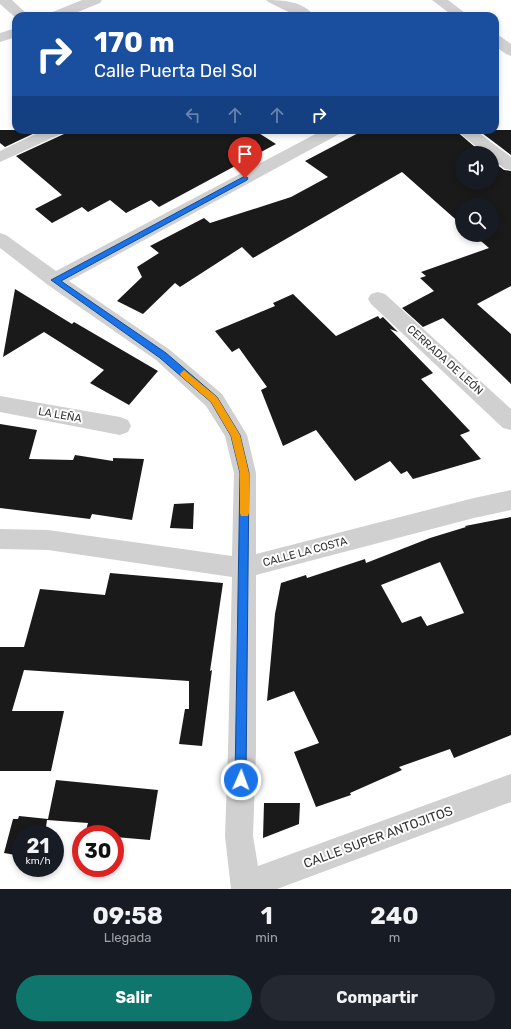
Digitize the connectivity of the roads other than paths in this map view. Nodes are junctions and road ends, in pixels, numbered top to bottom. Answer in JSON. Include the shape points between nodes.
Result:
{"nodes":[{"id":1,"x":4,"y":0,"type":"edge"},
{"id":2,"x":95,"y":0,"type":"edge"},
{"id":3,"x":273,"y":0,"type":"edge"},
{"id":4,"x":439,"y":0,"type":"edge"},
{"id":5,"x":18,"y":12,"type":"edge"},
{"id":6,"x":65,"y":12,"type":"edge"},
{"id":7,"x":296,"y":12,"type":"edge"},
{"id":8,"x":456,"y":12,"type":"edge"},
{"id":9,"x":12,"y":34,"type":"edge"},
{"id":10,"x":0,"y":38,"type":"edge"},
{"id":11,"x":499,"y":42,"type":"edge"},
{"id":12,"x":511,"y":50,"type":"edge"},
{"id":13,"x":49,"y":134,"type":"edge"},
{"id":14,"x":328,"y":134,"type":"edge"},
{"id":15,"x":469,"y":134,"type":"edge"},
{"id":16,"x":0,"y":157,"type":"edge"},
{"id":17,"x":511,"y":165,"type":"edge"},
{"id":18,"x":0,"y":239,"type":"edge"},
{"id":19,"x":55,"y":280,"type":"junction"},
{"id":20,"x":378,"y":299,"type":"dead end"},
{"id":21,"x":0,"y":404,"type":"edge"},
{"id":22,"x":511,"y":422,"type":"edge"},
{"id":23,"x":120,"y":426,"type":"dead end"},
{"id":24,"x":511,"y":500,"type":"edge"},
{"id":25,"x":0,"y":539,"type":"edge"},
{"id":26,"x":244,"y":568,"type":"junction"},
{"id":27,"x":511,"y":788,"type":"edge"},
{"id":28,"x":246,"y":888,"type":"edge"}],
"edges":[{"from":1,"to":5,"type":"street"},
{"from":2,"to":6,"type":"street"},
{"from":3,"to":7,"type":"street"},
{"from":4,"to":8,"type":"street"},
{"from":9,"to":10,"type":"street"},
{"from":11,"to":12,"type":"street"},
{"from":13,"to":16,"type":"street"},
{"from":14,"to":19,"type":"street"},
{"from":15,"to":17,"type":"street"},
{"from":18,"to":19,"type":"street"},
{"from":19,"to":26,"type":"street","via":[[163,355],[214,400],[236,435],[245,473]]},
{"from":20,"to":22,"type":"street","name":"CERRADA DE LEÓN"},
{"from":21,"to":23,"type":"street","name":"LA LEÑA"},
{"from":24,"to":26,"type":"street","name":"CALLE LA COSTA"},
{"from":25,"to":26,"type":"street","name":"CALLE LA COSTA","via":[[48,540]]},
{"from":26,"to":28,"type":"street","via":[[239,836]]},
{"from":27,"to":28,"type":"street","name":"CALLE SUPER ANTOJITOS"}]}
